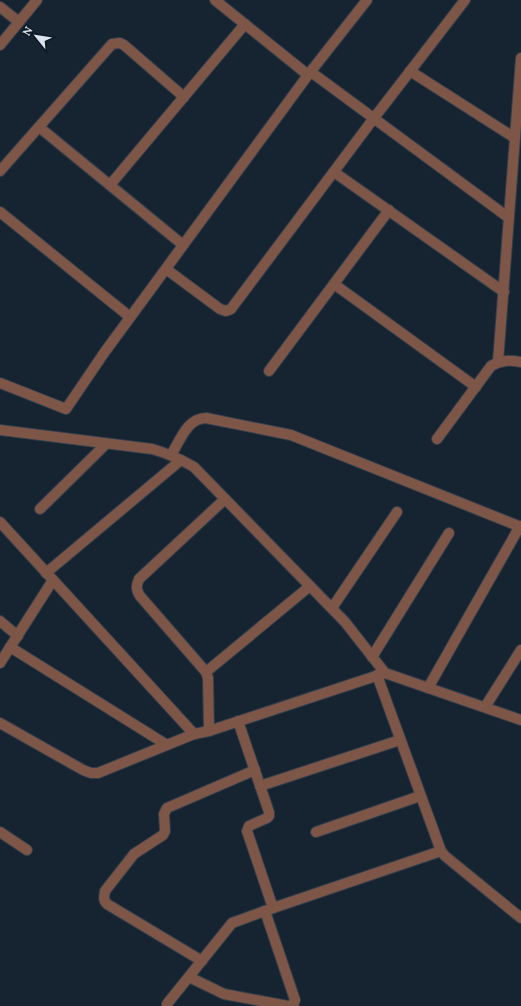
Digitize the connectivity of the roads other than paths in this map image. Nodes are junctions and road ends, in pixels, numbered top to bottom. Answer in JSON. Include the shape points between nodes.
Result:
{"nodes":[{"id":1,"x":37,"y":0,"type":"edge"},
{"id":2,"x":215,"y":0,"type":"edge"},
{"id":3,"x":465,"y":0,"type":"edge"},
{"id":4,"x":362,"y":2,"type":"edge"},
{"id":5,"x":0,"y":6,"type":"edge"},
{"id":6,"x":19,"y":22,"type":"junction"},
{"id":7,"x":245,"y":24,"type":"junction"},
{"id":8,"x":0,"y":45,"type":"edge"},
{"id":9,"x":521,"y":58,"type":"edge"},
{"id":10,"x":410,"y":71,"type":"junction"},
{"id":11,"x":309,"y":73,"type":"junction"},
{"id":12,"x":184,"y":97,"type":"junction"},
{"id":13,"x":374,"y":118,"type":"junction"},
{"id":14,"x":38,"y":127,"type":"junction"},
{"id":15,"x":515,"y":138,"type":"junction"},
{"id":16,"x":0,"y":171,"type":"edge"},
{"id":17,"x":334,"y":172,"type":"junction"},
{"id":18,"x":110,"y":185,"type":"junction"},
{"id":19,"x":389,"y":210,"type":"junction"},
{"id":20,"x":0,"y":212,"type":"edge"},
{"id":21,"x":509,"y":218,"type":"junction"},
{"id":22,"x":184,"y":245,"type":"junction"},
{"id":23,"x":166,"y":270,"type":"junction"},
{"id":24,"x":334,"y":284,"type":"junction"},
{"id":25,"x":504,"y":292,"type":"junction"},
{"id":26,"x":130,"y":317,"type":"junction"},
{"id":27,"x":498,"y":362,"type":"junction"},
{"id":28,"x":521,"y":362,"type":"edge"},
{"id":29,"x":269,"y":371,"type":"dead end"},
{"id":30,"x":0,"y":383,"type":"edge"},
{"id":31,"x":476,"y":386,"type":"junction"},
{"id":32,"x":0,"y":430,"type":"edge"},
{"id":33,"x":437,"y":439,"type":"dead end"},
{"id":34,"x":106,"y":444,"type":"junction"},
{"id":35,"x":171,"y":455,"type":"junction"},
{"id":36,"x":181,"y":460,"type":"junction"},
{"id":37,"x":226,"y":499,"type":"junction"},
{"id":38,"x":40,"y":510,"type":"dead end"},
{"id":39,"x":397,"y":512,"type":"dead end"},
{"id":40,"x":0,"y":522,"type":"edge"},
{"id":41,"x":521,"y":526,"type":"edge"},
{"id":42,"x":450,"y":533,"type":"dead end"},
{"id":43,"x":49,"y":576,"type":"junction"},
{"id":44,"x":310,"y":586,"type":"junction"},
{"id":45,"x":332,"y":608,"type":"junction"},
{"id":46,"x":0,"y":621,"type":"edge"},
{"id":47,"x":18,"y":636,"type":"junction"},
{"id":48,"x":10,"y":647,"type":"junction"},
{"id":49,"x":521,"y":650,"type":"edge"},
{"id":50,"x":372,"y":657,"type":"junction"},
{"id":51,"x":0,"y":663,"type":"edge"},
{"id":52,"x":206,"y":672,"type":"junction"},
{"id":53,"x":381,"y":674,"type":"junction"},
{"id":54,"x":428,"y":688,"type":"junction"},
{"id":55,"x":485,"y":707,"type":"junction"},
{"id":56,"x":521,"y":720,"type":"edge"},
{"id":57,"x":238,"y":721,"type":"junction"},
{"id":58,"x":0,"y":723,"type":"edge"},
{"id":59,"x":209,"y":731,"type":"junction"},
{"id":60,"x":194,"y":734,"type":"junction"},
{"id":61,"x":400,"y":740,"type":"junction"},
{"id":62,"x":166,"y":745,"type":"junction"},
{"id":63,"x":255,"y":770,"type":"junction"},
{"id":64,"x":260,"y":786,"type":"junction"},
{"id":65,"x":420,"y":796,"type":"junction"},
{"id":66,"x":0,"y":832,"type":"edge"},
{"id":67,"x":316,"y":832,"type":"dead end"},
{"id":68,"x":27,"y":850,"type":"dead end"},
{"id":69,"x":441,"y":851,"type":"junction"},
{"id":70,"x":269,"y":909,"type":"junction"},
{"id":71,"x":521,"y":918,"type":"edge"},
{"id":72,"x":202,"y":961,"type":"junction"},
{"id":73,"x":189,"y":977,"type":"junction"},
{"id":74,"x":168,"y":1004,"type":"dead end"},
{"id":75,"x":289,"y":1006,"type":"edge"}],
"edges":[{"from":1,"to":6,"type":"street"},
{"from":2,"to":7,"type":"street"},
{"from":3,"to":10,"type":"street"},
{"from":4,"to":11,"type":"street"},
{"from":5,"to":6,"type":"street"},
{"from":6,"to":8,"type":"street"},
{"from":7,"to":11,"type":"street"},
{"from":7,"to":12,"type":"street"},
{"from":9,"to":15,"type":"street"},
{"from":10,"to":13,"type":"street"},
{"from":10,"to":15,"type":"street"},
{"from":11,"to":13,"type":"street"},
{"from":11,"to":22,"type":"street"},
{"from":12,"to":14,"type":"street","via":[[124,45],[116,42]]},
{"from":12,"to":18,"type":"street"},
{"from":13,"to":17,"type":"street"},
{"from":13,"to":21,"type":"street"},
{"from":14,"to":16,"type":"street"},
{"from":14,"to":18,"type":"street"},
{"from":15,"to":21,"type":"street"},
{"from":17,"to":19,"type":"street"},
{"from":17,"to":23,"type":"street","via":[[231,309],[220,309]]},
{"from":18,"to":22,"type":"street"},
{"from":19,"to":24,"type":"street"},
{"from":19,"to":25,"type":"street"},
{"from":20,"to":26,"type":"street"},
{"from":21,"to":25,"type":"street"},
{"from":22,"to":23,"type":"street"},
{"from":23,"to":26,"type":"street"},
{"from":24,"to":29,"type":"street"},
{"from":24,"to":31,"type":"street"},
{"from":25,"to":27,"type":"street"},
{"from":26,"to":30,"type":"street","via":[[66,409]]},
{"from":27,"to":28,"type":"street"},
{"from":27,"to":31,"type":"street","via":[[491,366]]},
{"from":31,"to":33,"type":"street"},
{"from":32,"to":34,"type":"street"},
{"from":34,"to":35,"type":"street","via":[[152,449]]},
{"from":34,"to":38,"type":"street"},
{"from":35,"to":36,"type":"street"},
{"from":35,"to":41,"type":"street","via":[[189,426],[200,418],[284,432]]},
{"from":36,"to":37,"type":"street","via":[[194,467]]},
{"from":36,"to":43,"type":"street"},
{"from":37,"to":44,"type":"street"},
{"from":37,"to":52,"type":"street","via":[[136,585],[140,596]]},
{"from":39,"to":45,"type":"street"},
{"from":40,"to":43,"type":"street"},
{"from":41,"to":54,"type":"street"},
{"from":42,"to":50,"type":"street"},
{"from":43,"to":47,"type":"street"},
{"from":43,"to":60,"type":"street"},
{"from":44,"to":45,"type":"street"},
{"from":44,"to":52,"type":"street"},
{"from":45,"to":50,"type":"street"},
{"from":46,"to":47,"type":"street"},
{"from":47,"to":48,"type":"street"},
{"from":48,"to":51,"type":"street"},
{"from":48,"to":62,"type":"street"},
{"from":49,"to":55,"type":"street"},
{"from":50,"to":53,"type":"street"},
{"from":52,"to":59,"type":"street"},
{"from":53,"to":54,"type":"street"},
{"from":53,"to":57,"type":"street"},
{"from":53,"to":61,"type":"street"},
{"from":54,"to":55,"type":"street"},
{"from":55,"to":56,"type":"street"},
{"from":57,"to":59,"type":"street"},
{"from":57,"to":63,"type":"street"},
{"from":58,"to":62,"type":"street","via":[[91,773],[98,773]]},
{"from":59,"to":60,"type":"street"},
{"from":60,"to":62,"type":"street"},
{"from":61,"to":64,"type":"street"},
{"from":61,"to":65,"type":"street"},
{"from":63,"to":64,"type":"street"},
{"from":63,"to":72,"type":"street","via":[[167,808],[164,814],[163,835],[130,857],[105,892],[106,904]]},
{"from":64,"to":70,"type":"street","via":[[269,816],[249,826],[247,830]]},
{"from":65,"to":67,"type":"street"},
{"from":65,"to":69,"type":"street"},
{"from":66,"to":68,"type":"street"},
{"from":69,"to":70,"type":"street"},
{"from":69,"to":71,"type":"street"},
{"from":70,"to":72,"type":"street","via":[[232,923]]},
{"from":70,"to":75,"type":"street","via":[[295,1000]]},
{"from":72,"to":73,"type":"street"},
{"from":73,"to":74,"type":"street"},
{"from":73,"to":75,"type":"street","via":[[224,994]]}]}
